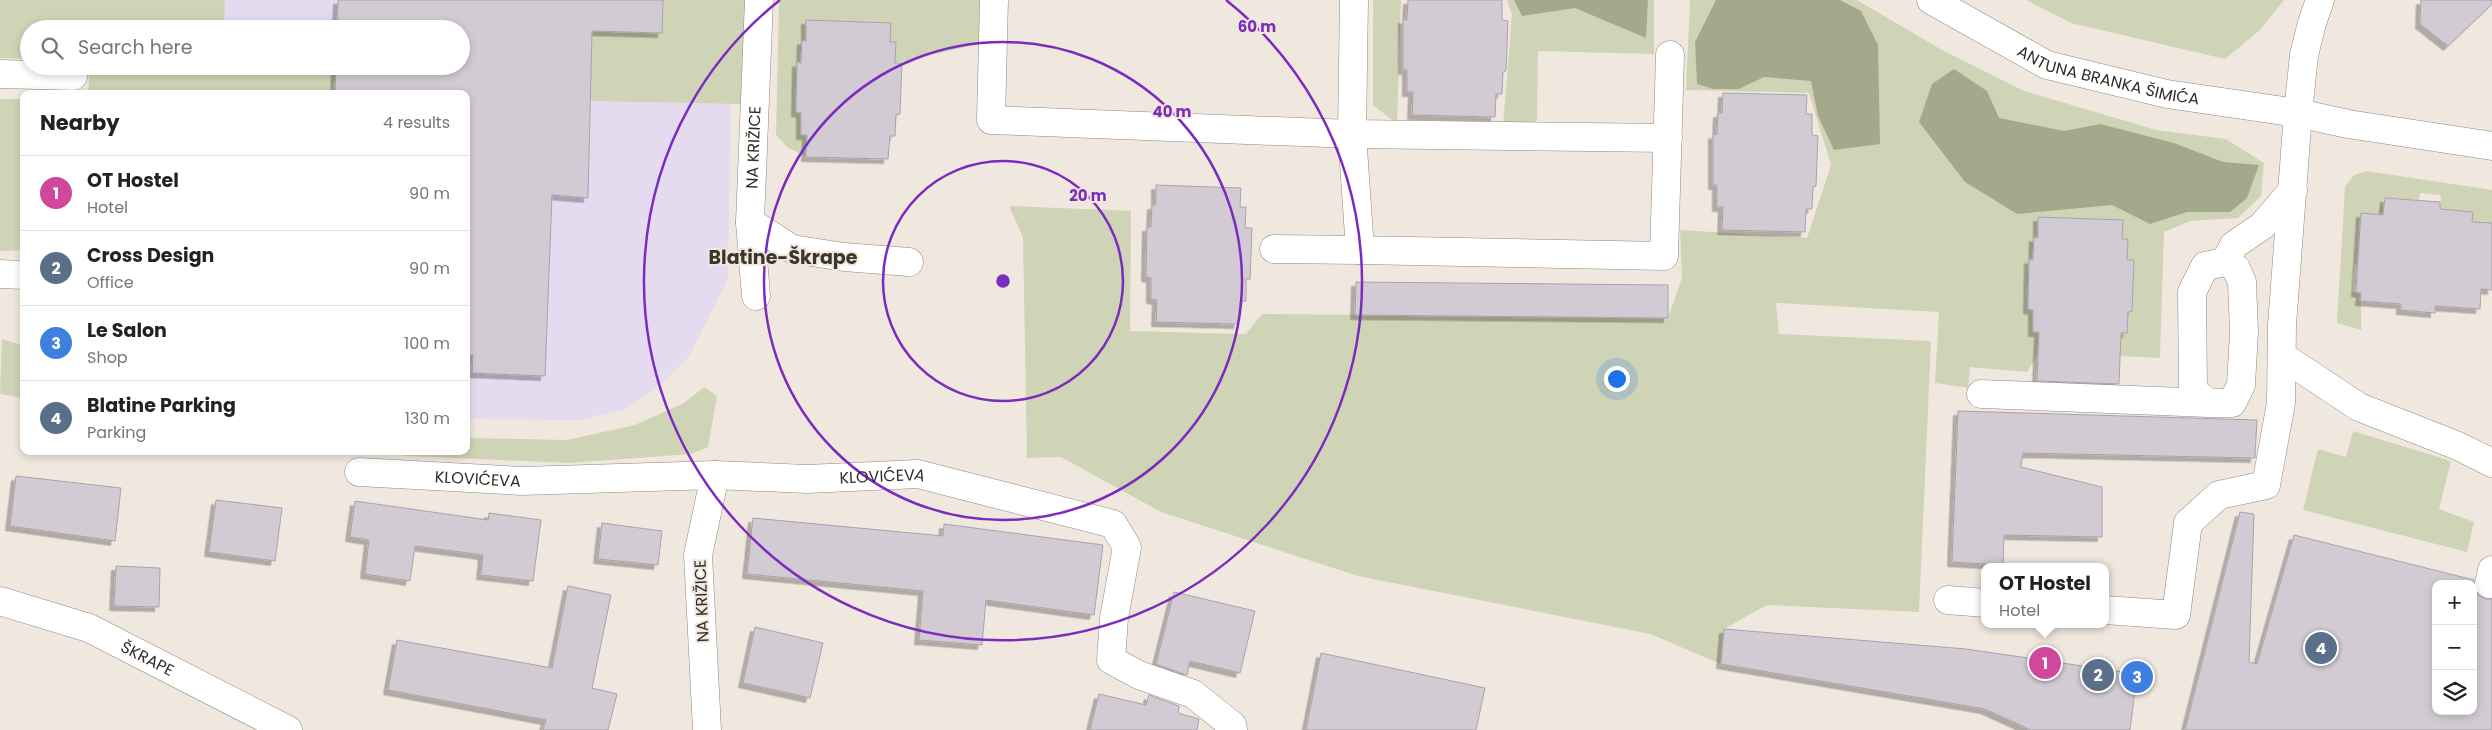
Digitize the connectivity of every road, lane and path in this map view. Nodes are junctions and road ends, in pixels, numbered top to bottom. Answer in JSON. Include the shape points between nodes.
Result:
{"nodes":[{"id":1,"x":759,"y":0,"type":"edge"},
{"id":2,"x":994,"y":0,"type":"edge"},
{"id":3,"x":1354,"y":0,"type":"edge"},
{"id":4,"x":1931,"y":0,"type":"edge"},
{"id":5,"x":2335,"y":0,"type":"edge"},
{"id":6,"x":2316,"y":11,"type":"edge"},
{"id":7,"x":1670,"y":55,"type":"dead end"},
{"id":8,"x":0,"y":74,"type":"edge"},
{"id":9,"x":20,"y":75,"type":"edge"},
{"id":10,"x":37,"y":75,"type":"edge"},
{"id":11,"x":74,"y":76,"type":"dead end"},
{"id":12,"x":2298,"y":112,"type":"junction"},
{"id":13,"x":1352,"y":134,"type":"junction"},
{"id":14,"x":1668,"y":138,"type":"junction"},
{"id":15,"x":2492,"y":146,"type":"edge"},
{"id":16,"x":2293,"y":190,"type":"junction"},
{"id":17,"x":750,"y":222,"type":"junction"},
{"id":18,"x":1274,"y":249,"type":"dead end"},
{"id":19,"x":1360,"y":250,"type":"junction"},
{"id":20,"x":909,"y":262,"type":"dead end"},
{"id":21,"x":2225,"y":262,"type":"junction"},
{"id":22,"x":0,"y":274,"type":"edge"},
{"id":23,"x":20,"y":275,"type":"edge"},
{"id":24,"x":756,"y":296,"type":"dead end"},
{"id":25,"x":2282,"y":356,"type":"junction"},
{"id":26,"x":1981,"y":394,"type":"dead end"},
{"id":27,"x":2209,"y":403,"type":"junction"},
{"id":28,"x":2492,"y":463,"type":"edge"},
{"id":29,"x":359,"y":472,"type":"dead end"},
{"id":30,"x":715,"y":474,"type":"junction"},
{"id":31,"x":1948,"y":600,"type":"dead end"},
{"id":32,"x":0,"y":601,"type":"edge"},
{"id":33,"x":1981,"y":603,"type":"edge"},
{"id":34,"x":2109,"y":610,"type":"edge"},
{"id":35,"x":288,"y":730,"type":"edge"},
{"id":36,"x":707,"y":730,"type":"edge"},
{"id":37,"x":1233,"y":730,"type":"edge"}],
"edges":[{"from":1,"to":17,"type":"street","name":"NA KRIŽICE"},
{"from":2,"to":13,"type":"street","via":[[991,120]]},
{"from":3,"to":13,"type":"street"},
{"from":4,"to":12,"type":"street","name":"ANTUNA BRANKA ŠIMIĆA","via":[[2047,64],[2167,94]]},
{"from":5,"to":6,"type":"street"},
{"from":6,"to":12,"type":"street","via":[[2304,55]]},
{"from":7,"to":14,"type":"street"},
{"from":8,"to":9,"type":"street"},
{"from":10,"to":11,"type":"street"},
{"from":12,"to":15,"type":"street","name":"ANTUNA BRANKA ŠIMIĆA","via":[[2348,124]]},
{"from":12,"to":16,"type":"street"},
{"from":13,"to":14,"type":"street"},
{"from":13,"to":19,"type":"street"},
{"from":14,"to":19,"type":"street","via":[[1664,256]]},
{"from":16,"to":21,"type":"street","via":[[2262,226],[2234,245]]},
{"from":16,"to":25,"type":"street"},
{"from":17,"to":20,"type":"street","via":[[792,249]]},
{"from":17,"to":24,"type":"street","name":"NA KRIŽICE"},
{"from":18,"to":19,"type":"street"},
{"from":21,"to":27,"type":"street","via":[[2204,266],[2192,292],[2193,391]]},
{"from":21,"to":27,"type":"street","via":[[2236,268],[2242,282],[2241,385],[2232,403]]},
{"from":22,"to":23,"type":"street"},
{"from":25,"to":28,"type":"street","via":[[2358,407],[2458,446]]},
{"from":25,"to":34,"type":"street","via":[[2281,403],[2266,485],[2219,495],[2188,523],[2176,615]]},
{"from":26,"to":27,"type":"street"},
{"from":29,"to":30,"type":"street","name":"KLOVIĆEVA","via":[[522,481]]},
{"from":30,"to":36,"type":"street","name":"NA KRIŽICE","via":[[698,555]]},
{"from":30,"to":37,"type":"street","name":"KLOVIĆEVA","via":[[807,479],[918,474],[1113,524],[1128,547],[1114,618],[1111,660],[1139,675],[1193,694],[1232,725]]},
{"from":31,"to":33,"type":"street"},
{"from":32,"to":35,"type":"street","name":"ŠKRAPE","via":[[89,628]]}]}
